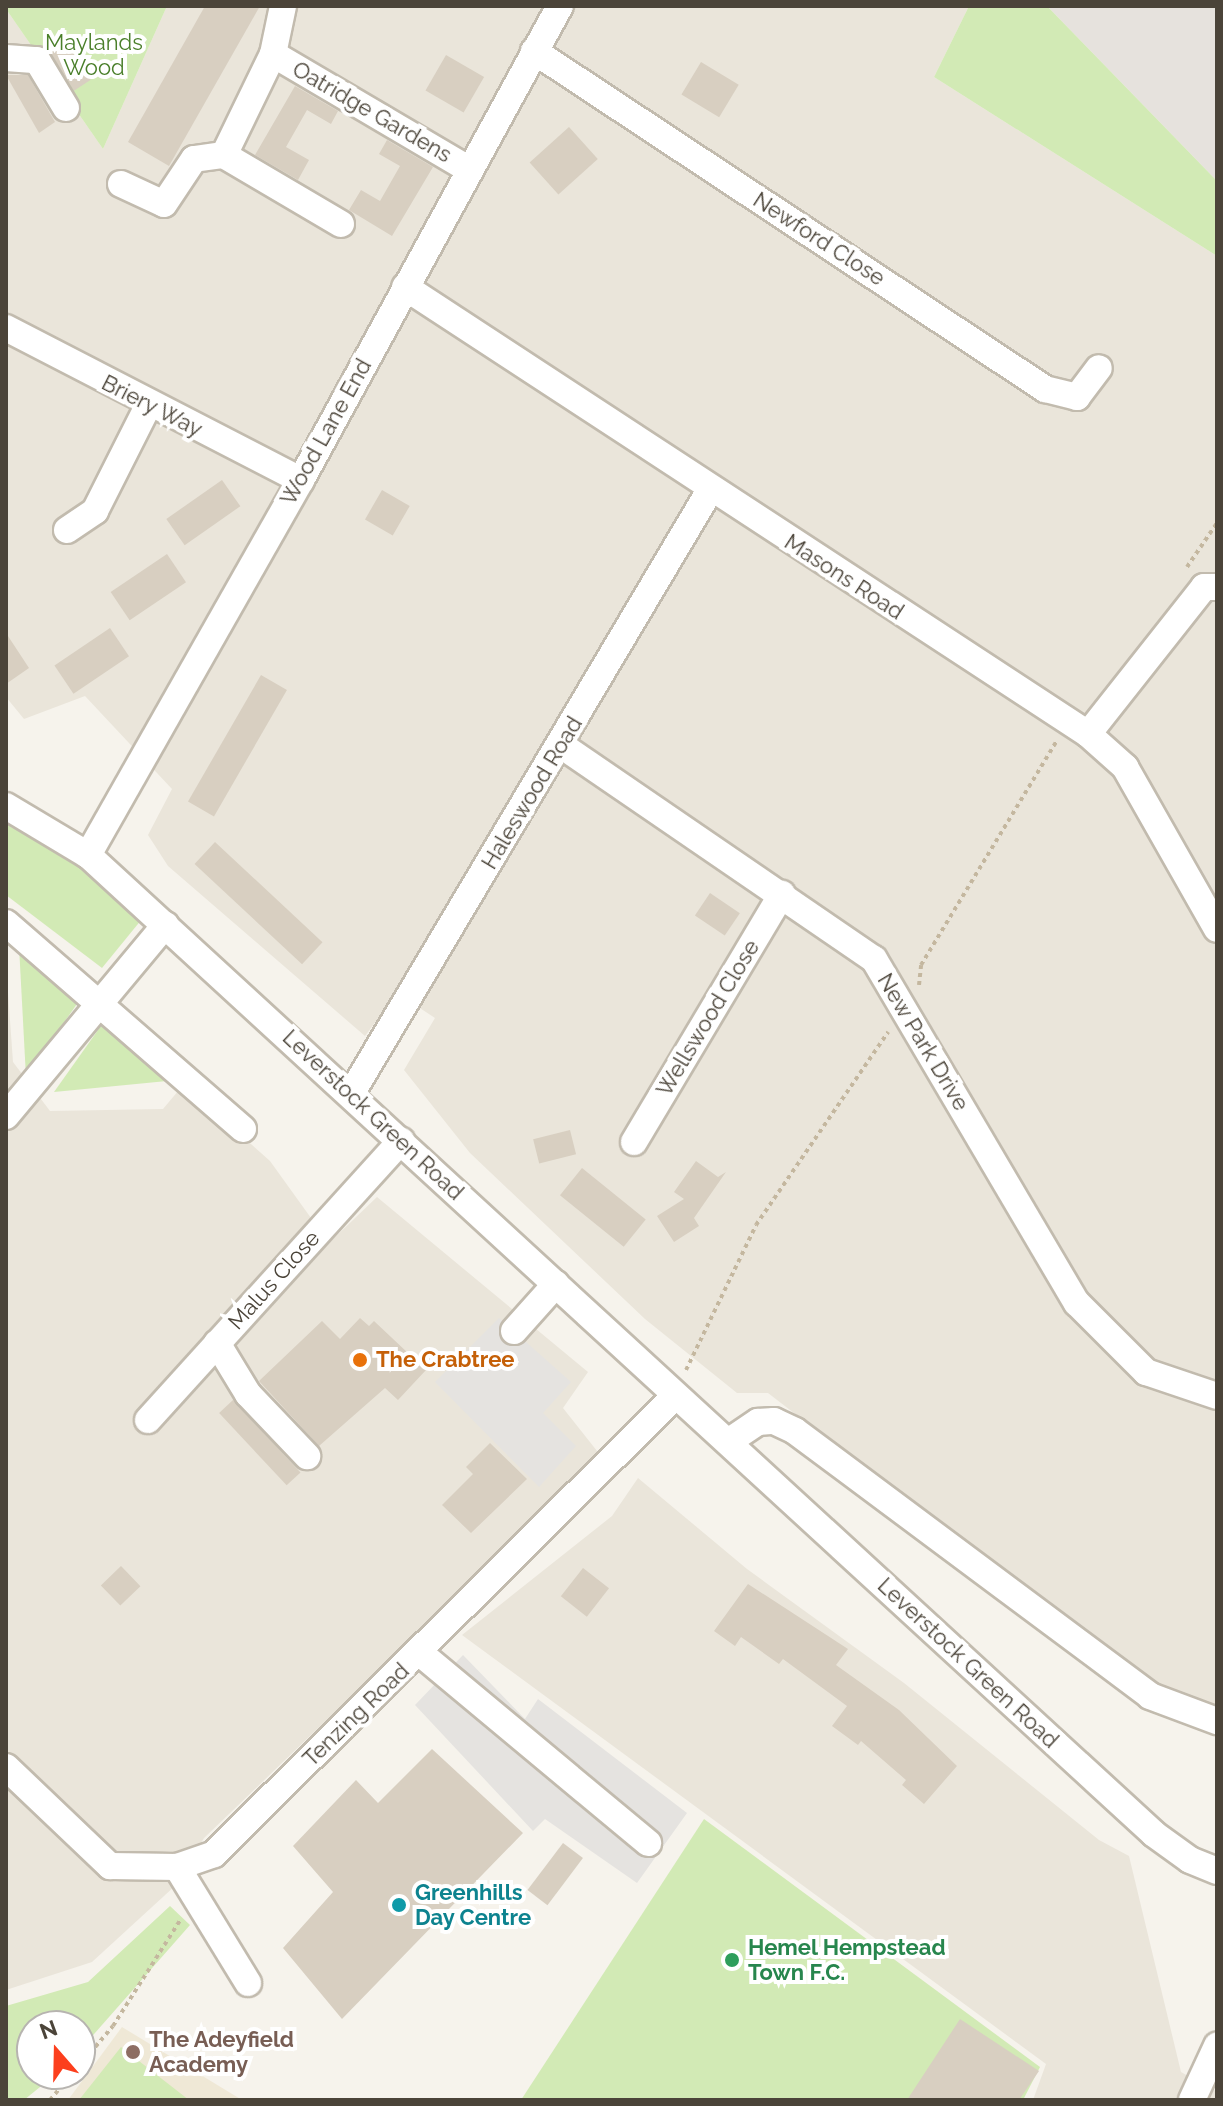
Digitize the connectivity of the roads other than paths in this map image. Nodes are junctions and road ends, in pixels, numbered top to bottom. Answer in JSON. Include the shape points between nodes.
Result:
{"nodes":[{"id":1,"x":283,"y":6,"type":"edge"},
{"id":2,"x":560,"y":6,"type":"edge"},
{"id":3,"x":534,"y":51,"type":"junction"},
{"id":4,"x":273,"y":54,"type":"junction"},
{"id":5,"x":6,"y":58,"type":"edge"},
{"id":6,"x":66,"y":108,"type":"dead end"},
{"id":7,"x":224,"y":155,"type":"junction"},
{"id":8,"x":470,"y":170,"type":"junction"},
{"id":9,"x":121,"y":184,"type":"dead end"},
{"id":10,"x":341,"y":224,"type":"dead end"},
{"id":11,"x":405,"y":287,"type":"junction"},
{"id":12,"x":6,"y":328,"type":"edge"},
{"id":13,"x":1099,"y":368,"type":"dead end"},
{"id":14,"x":148,"y":406,"type":"junction"},
{"id":15,"x":301,"y":480,"type":"junction"},
{"id":16,"x":710,"y":490,"type":"junction"},
{"id":17,"x":67,"y":530,"type":"dead end"},
{"id":18,"x":1217,"y":587,"type":"edge"},
{"id":19,"x":1078,"y":727,"type":"junction"},
{"id":20,"x":561,"y":745,"type":"junction"},
{"id":21,"x":6,"y":806,"type":"edge"},
{"id":22,"x":88,"y":855,"type":"junction"},
{"id":23,"x":782,"y":894,"type":"junction"},
{"id":24,"x":6,"y":923,"type":"edge"},
{"id":25,"x":165,"y":925,"type":"junction"},
{"id":26,"x":1217,"y":929,"type":"edge"},
{"id":27,"x":97,"y":1006,"type":"junction"},
{"id":28,"x":351,"y":1094,"type":"junction"},
{"id":29,"x":6,"y":1116,"type":"edge"},
{"id":30,"x":243,"y":1129,"type":"dead end"},
{"id":31,"x":401,"y":1141,"type":"junction"},
{"id":32,"x":634,"y":1142,"type":"dead end"},
{"id":33,"x":556,"y":1284,"type":"junction"},
{"id":34,"x":514,"y":1331,"type":"dead end"},
{"id":35,"x":217,"y":1343,"type":"junction"},
{"id":36,"x":1217,"y":1396,"type":"edge"},
{"id":37,"x":674,"y":1397,"type":"junction"},
{"id":38,"x":148,"y":1420,"type":"dead end"},
{"id":39,"x":728,"y":1442,"type":"junction"},
{"id":40,"x":307,"y":1456,"type":"dead end"},
{"id":41,"x":420,"y":1653,"type":"junction"},
{"id":42,"x":1217,"y":1721,"type":"edge"},
{"id":43,"x":6,"y":1767,"type":"edge"},
{"id":44,"x":648,"y":1843,"type":"dead end"},
{"id":45,"x":177,"y":1867,"type":"junction"},
{"id":46,"x":1217,"y":1871,"type":"edge"},
{"id":47,"x":248,"y":1983,"type":"dead end"},
{"id":48,"x":1217,"y":2046,"type":"edge"},
{"id":49,"x":1192,"y":2100,"type":"edge"}],
"edges":[{"from":1,"to":4,"type":"street","name":"Oatridge Gardens"},
{"from":2,"to":3,"type":"street","name":"Wood Lane End"},
{"from":3,"to":8,"type":"street","name":"Wood Lane End"},
{"from":3,"to":13,"type":"street","name":"Newford Close","via":[[1045,389],[1077,397]]},
{"from":4,"to":7,"type":"street","name":"Oatridge Gardens"},
{"from":4,"to":8,"type":"street","name":"Oatridge Gardens"},
{"from":5,"to":6,"type":"street","via":[[37,60]]},
{"from":7,"to":9,"type":"street","via":[[194,159],[164,204]]},
{"from":7,"to":10,"type":"street"},
{"from":8,"to":11,"type":"street","name":"Wood Lane End"},
{"from":11,"to":15,"type":"street","name":"Wood Lane End"},
{"from":11,"to":16,"type":"street","name":"Masons Road"},
{"from":12,"to":14,"type":"street","name":"Briery Way"},
{"from":14,"to":15,"type":"street","name":"Briery Way"},
{"from":14,"to":17,"type":"street","via":[[95,511]]},
{"from":15,"to":22,"type":"street","name":"Wood Lane End"},
{"from":16,"to":19,"type":"street","name":"Masons Road"},
{"from":16,"to":20,"type":"street","name":"Haleswood Road"},
{"from":18,"to":19,"type":"street","via":[[1204,587]]},
{"from":19,"to":26,"type":"street","name":"Masons Road","via":[[1125,767]]},
{"from":20,"to":23,"type":"street","name":"New Park Drive"},
{"from":20,"to":28,"type":"street","name":"Haleswood Road"},
{"from":21,"to":22,"type":"street","name":"Leverstock Green Road"},
{"from":22,"to":25,"type":"street","name":"Leverstock Green Road"},
{"from":23,"to":32,"type":"street","name":"Wellswood Close"},
{"from":23,"to":36,"type":"street","name":"New Park Drive","via":[[874,959],[1077,1303],[1146,1372]]},
{"from":24,"to":27,"type":"street"},
{"from":25,"to":27,"type":"street"},
{"from":25,"to":28,"type":"street","name":"Leverstock Green Road"},
{"from":27,"to":29,"type":"street"},
{"from":27,"to":30,"type":"street"},
{"from":28,"to":31,"type":"street","name":"Leverstock Green Road"},
{"from":31,"to":33,"type":"street","name":"Leverstock Green Road"},
{"from":31,"to":35,"type":"street","name":"Malus Close"},
{"from":33,"to":34,"type":"street"},
{"from":33,"to":37,"type":"street","name":"Leverstock Green Road"},
{"from":35,"to":38,"type":"street","name":"Malus Close"},
{"from":35,"to":40,"type":"street","via":[[248,1394]]},
{"from":37,"to":39,"type":"street","name":"Leverstock Green Road"},
{"from":37,"to":41,"type":"street","name":"Tenzing Road"},
{"from":39,"to":42,"type":"street","via":[[758,1422],[774,1421],[795,1431],[1150,1696]]},
{"from":39,"to":46,"type":"street","name":"Leverstock Green Road","via":[[1154,1834],[1190,1860]]},
{"from":41,"to":44,"type":"street"},
{"from":41,"to":45,"type":"street","name":"Tenzing Road","via":[[214,1854]]},
{"from":43,"to":45,"type":"street","name":"Tenzing Road","via":[[110,1866]]},
{"from":45,"to":47,"type":"street"},
{"from":48,"to":49,"type":"street"}]}
